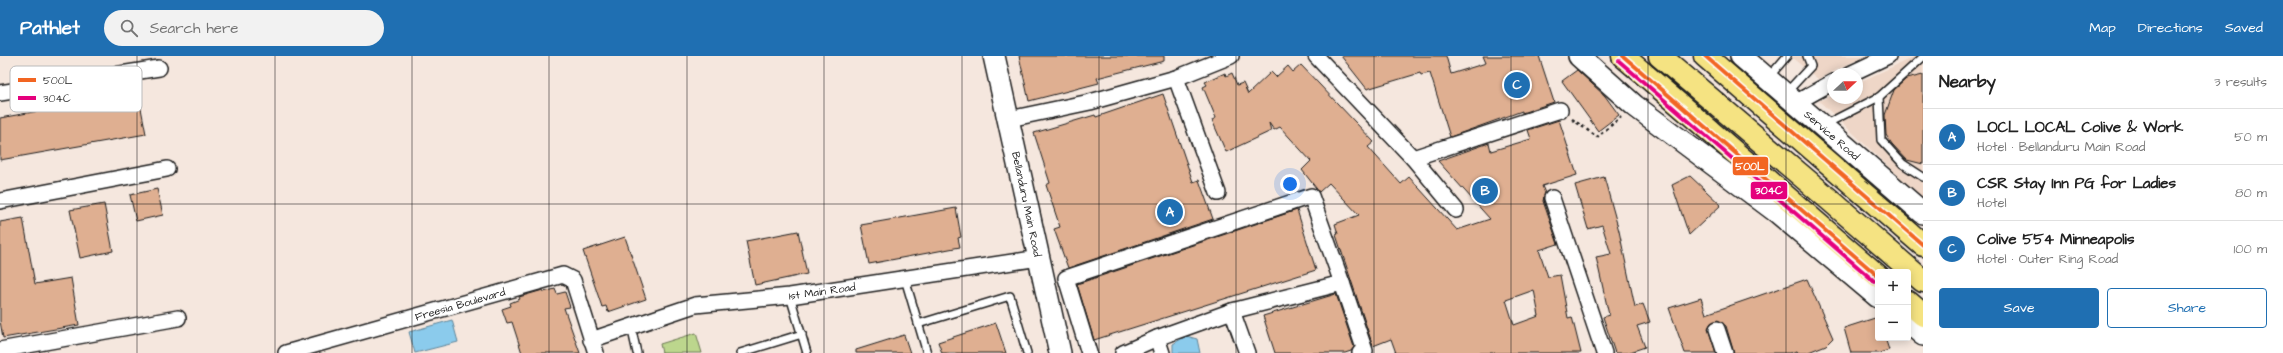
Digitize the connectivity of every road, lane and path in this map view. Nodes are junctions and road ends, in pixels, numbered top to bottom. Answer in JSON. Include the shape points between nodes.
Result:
{"nodes":[{"id":1,"x":994,"y":56,"type":"edge"},
{"id":2,"x":1231,"y":56,"type":"edge"},
{"id":3,"x":1316,"y":56,"type":"edge"},
{"id":4,"x":1579,"y":56,"type":"edge"},
{"id":5,"x":1623,"y":56,"type":"edge"},
{"id":6,"x":1660,"y":56,"type":"edge"},
{"id":7,"x":1704,"y":56,"type":"edge"},
{"id":8,"x":1741,"y":56,"type":"edge"},
{"id":9,"x":1787,"y":56,"type":"edge"},
{"id":10,"x":1807,"y":56,"type":"edge"},
{"id":11,"x":1888,"y":56,"type":"edge"},
{"id":12,"x":1923,"y":57,"type":"edge"},
{"id":13,"x":159,"y":68,"type":"dead end"},
{"id":14,"x":1863,"y":68,"type":"edge"},
{"id":15,"x":142,"y":71,"type":"edge"},
{"id":16,"x":1176,"y":78,"type":"junction"},
{"id":17,"x":1768,"y":79,"type":"junction"},
{"id":18,"x":1827,"y":84,"type":"edge"},
{"id":19,"x":10,"y":91,"type":"edge"},
{"id":20,"x":0,"y":93,"type":"edge"},
{"id":21,"x":1879,"y":97,"type":"junction"},
{"id":22,"x":1790,"y":98,"type":"junction"},
{"id":23,"x":1635,"y":106,"type":"junction"},
{"id":24,"x":1560,"y":110,"type":"joint"},
{"id":25,"x":1009,"y":119,"type":"junction"},
{"id":26,"x":1822,"y":126,"type":"junction"},
{"id":27,"x":1413,"y":158,"type":"junction"},
{"id":28,"x":167,"y":170,"type":"dead end"},
{"id":29,"x":1923,"y":178,"type":"edge"},
{"id":30,"x":1218,"y":193,"type":"dead end"},
{"id":31,"x":1552,"y":198,"type":"dead end"},
{"id":32,"x":0,"y":201,"type":"edge"},
{"id":33,"x":1456,"y":210,"type":"dead end"},
{"id":34,"x":1923,"y":213,"type":"edge"},
{"id":35,"x":1923,"y":245,"type":"edge"},
{"id":36,"x":1039,"y":258,"type":"junction"},
{"id":37,"x":1875,"y":273,"type":"edge"},
{"id":38,"x":905,"y":279,"type":"junction"},
{"id":39,"x":1923,"y":281,"type":"edge"},
{"id":40,"x":1342,"y":283,"type":"junction"},
{"id":41,"x":1875,"y":294,"type":"edge"},
{"id":42,"x":790,"y":296,"type":"junction"},
{"id":43,"x":1911,"y":305,"type":"edge"},
{"id":44,"x":1232,"y":311,"type":"junction"},
{"id":45,"x":1923,"y":315,"type":"edge"},
{"id":46,"x":178,"y":318,"type":"dead end"},
{"id":47,"x":918,"y":324,"type":"junction"},
{"id":48,"x":1911,"y":325,"type":"edge"},
{"id":49,"x":631,"y":326,"type":"junction"},
{"id":50,"x":1717,"y":329,"type":"dead end"},
{"id":51,"x":608,"y":334,"type":"joint"},
{"id":52,"x":802,"y":334,"type":"junction"},
{"id":53,"x":1923,"y":335,"type":"edge"},
{"id":54,"x":1157,"y":338,"type":"junction"},
{"id":55,"x":593,"y":346,"type":"edge"},
{"id":56,"x":0,"y":350,"type":"edge"},
{"id":57,"x":286,"y":353,"type":"edge"},
{"id":58,"x":637,"y":353,"type":"edge"},
{"id":59,"x":740,"y":353,"type":"edge"},
{"id":60,"x":807,"y":353,"type":"edge"},
{"id":61,"x":927,"y":353,"type":"edge"},
{"id":62,"x":1027,"y":353,"type":"edge"},
{"id":63,"x":1060,"y":353,"type":"edge"},
{"id":64,"x":1089,"y":353,"type":"edge"},
{"id":65,"x":1123,"y":353,"type":"edge"},
{"id":66,"x":1162,"y":353,"type":"edge"},
{"id":67,"x":1247,"y":353,"type":"edge"},
{"id":68,"x":1360,"y":353,"type":"edge"},
{"id":69,"x":1604,"y":353,"type":"edge"},
{"id":70,"x":1725,"y":353,"type":"edge"}],
"edges":[{"from":1,"to":25,"type":"street","name":"Bellanduru Main Road"},
{"from":2,"to":16,"type":"street"},
{"from":3,"to":27,"type":"street"},
{"from":4,"to":23,"type":"street"},
{"from":5,"to":37,"type":"highway"},
{"from":6,"to":39,"type":"highway"},
{"from":7,"to":35,"type":"highway"},
{"from":8,"to":17,"type":"street","name":"Service Road"},
{"from":9,"to":17,"type":"lane"},
{"from":10,"to":22,"type":"lane","via":[[1811,66]]},
{"from":11,"to":14,"type":"street"},
{"from":12,"to":21,"type":"lane"},
{"from":13,"to":15,"type":"street"},
{"from":16,"to":25,"type":"street","via":[[1090,102]]},
{"from":16,"to":30,"type":"street"},
{"from":17,"to":22,"type":"street","name":"Service Road"},
{"from":18,"to":22,"type":"street"},
{"from":19,"to":20,"type":"street"},
{"from":21,"to":26,"type":"lane"},
{"from":21,"to":29,"type":"lane","via":[[1881,140],[1904,164]]},
{"from":22,"to":26,"type":"street","name":"Service Road"},
{"from":23,"to":24,"type":"path","via":[[1596,137]]},
{"from":23,"to":41,"type":"street","via":[[1778,212]]},
{"from":24,"to":27,"type":"street"},
{"from":25,"to":36,"type":"street","name":"Bellanduru Main Road"},
{"from":26,"to":34,"type":"street","name":"Service Road"},
{"from":27,"to":33,"type":"street"},
{"from":28,"to":32,"type":"street"},
{"from":31,"to":69,"type":"street"},
{"from":36,"to":38,"type":"street","name":"1st Main Road"},
{"from":36,"to":63,"type":"street","name":"Bellanduru Main Road"},
{"from":38,"to":42,"type":"street","name":"1st Main Road"},
{"from":38,"to":47,"type":"lane"},
{"from":40,"to":44,"type":"street"},
{"from":40,"to":64,"type":"street","via":[[1311,196],[1066,278]]},
{"from":40,"to":68,"type":"street","via":[[1365,351]]},
{"from":42,"to":49,"type":"street","name":"1st Main Road","via":[[695,305]]},
{"from":42,"to":52,"type":"lane"},
{"from":43,"to":45,"type":"highway"},
{"from":44,"to":54,"type":"street"},
{"from":44,"to":67,"type":"street"},
{"from":46,"to":56,"type":"street"},
{"from":47,"to":61,"type":"lane"},
{"from":47,"to":62,"type":"lane","via":[[1010,296]]},
{"from":48,"to":53,"type":"street"},
{"from":49,"to":51,"type":"street","name":"1st Main Road"},
{"from":49,"to":58,"type":"lane"},
{"from":50,"to":70,"type":"street"},
{"from":51,"to":55,"type":"street","name":"Freesia Boulevard"},
{"from":52,"to":59,"type":"lane"},
{"from":52,"to":60,"type":"lane"},
{"from":54,"to":65,"type":"street"},
{"from":54,"to":66,"type":"street"},
{"from":55,"to":57,"type":"street","name":"Freesia Boulevard","via":[[573,280],[563,275]]}]}
